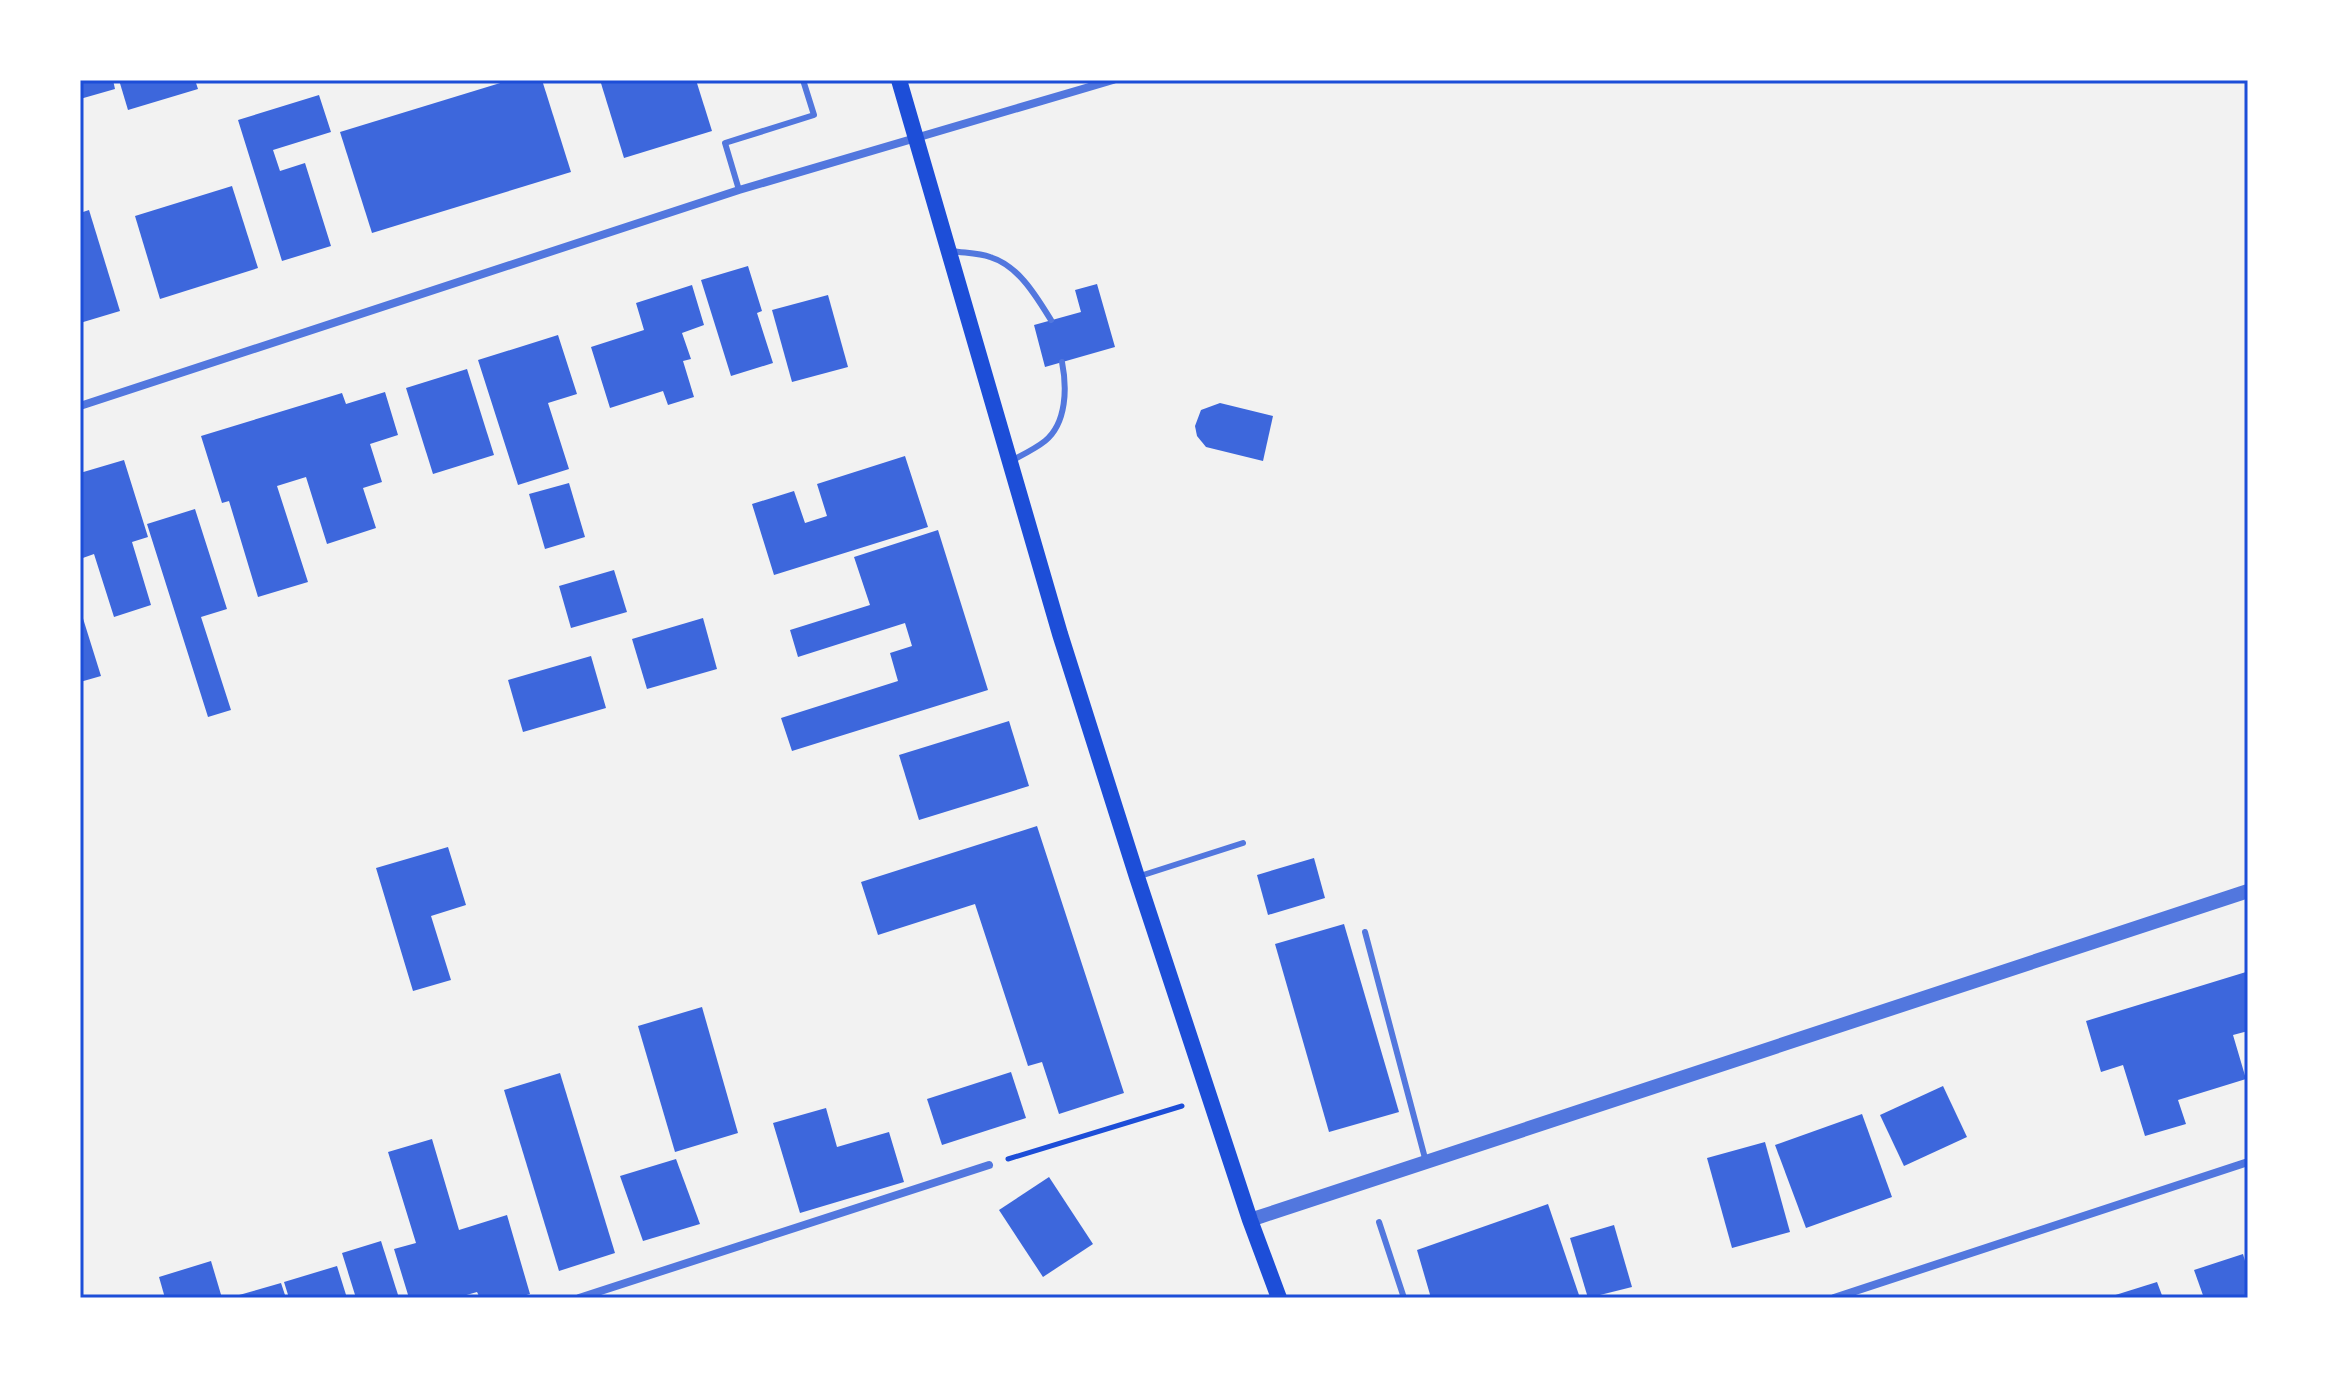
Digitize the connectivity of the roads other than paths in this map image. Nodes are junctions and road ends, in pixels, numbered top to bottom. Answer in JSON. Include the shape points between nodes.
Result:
{"nodes":[{"id":1,"x":803,"y":80,"type":"edge"},
{"id":2,"x":899,"y":80,"type":"edge"},
{"id":3,"x":1113,"y":80,"type":"edge"},
{"id":4,"x":917,"y":137,"type":"junction"},
{"id":5,"x":739,"y":190,"type":"junction"},
{"id":6,"x":949,"y":250,"type":"junction"},
{"id":7,"x":1051,"y":320,"type":"dead end"},
{"id":8,"x":1062,"y":362,"type":"dead end"},
{"id":9,"x":80,"y":406,"type":"edge"},
{"id":10,"x":1011,"y":461,"type":"junction"},
{"id":11,"x":1243,"y":843,"type":"dead end"},
{"id":12,"x":1137,"y":877,"type":"junction"},
{"id":13,"x":2248,"y":891,"type":"edge"},
{"id":14,"x":1365,"y":932,"type":"dead end"},
{"id":15,"x":1426,"y":1162,"type":"junction"},
{"id":16,"x":2248,"y":1162,"type":"edge"},
{"id":17,"x":989,"y":1165,"type":"road end"},
{"id":18,"x":1250,"y":1220,"type":"junction"},
{"id":19,"x":1379,"y":1222,"type":"dead end"},
{"id":20,"x":579,"y":1298,"type":"edge"},
{"id":21,"x":1279,"y":1298,"type":"edge"},
{"id":22,"x":1404,"y":1298,"type":"edge"},
{"id":23,"x":1834,"y":1298,"type":"edge"}],
"edges":[{"from":1,"to":5,"type":"lane","via":[[814,115],[725,143]]},
{"from":2,"to":4,"type":"main road"},
{"from":3,"to":4,"type":"street"},
{"from":4,"to":5,"type":"street"},
{"from":4,"to":6,"type":"main road"},
{"from":5,"to":9,"type":"street"},
{"from":6,"to":7,"type":"lane","via":[[991,257],[1016,272]]},
{"from":6,"to":10,"type":"main road"},
{"from":8,"to":10,"type":"lane","via":[[1066,382],[1057,424],[1047,440]]},
{"from":10,"to":12,"type":"main road"},
{"from":11,"to":12,"type":"lane"},
{"from":12,"to":18,"type":"main road"},
{"from":13,"to":15,"type":"street"},
{"from":14,"to":15,"type":"lane"},
{"from":15,"to":18,"type":"street"},
{"from":16,"to":23,"type":"street"},
{"from":17,"to":20,"type":"street"},
{"from":18,"to":21,"type":"main road"},
{"from":19,"to":22,"type":"lane"}]}
